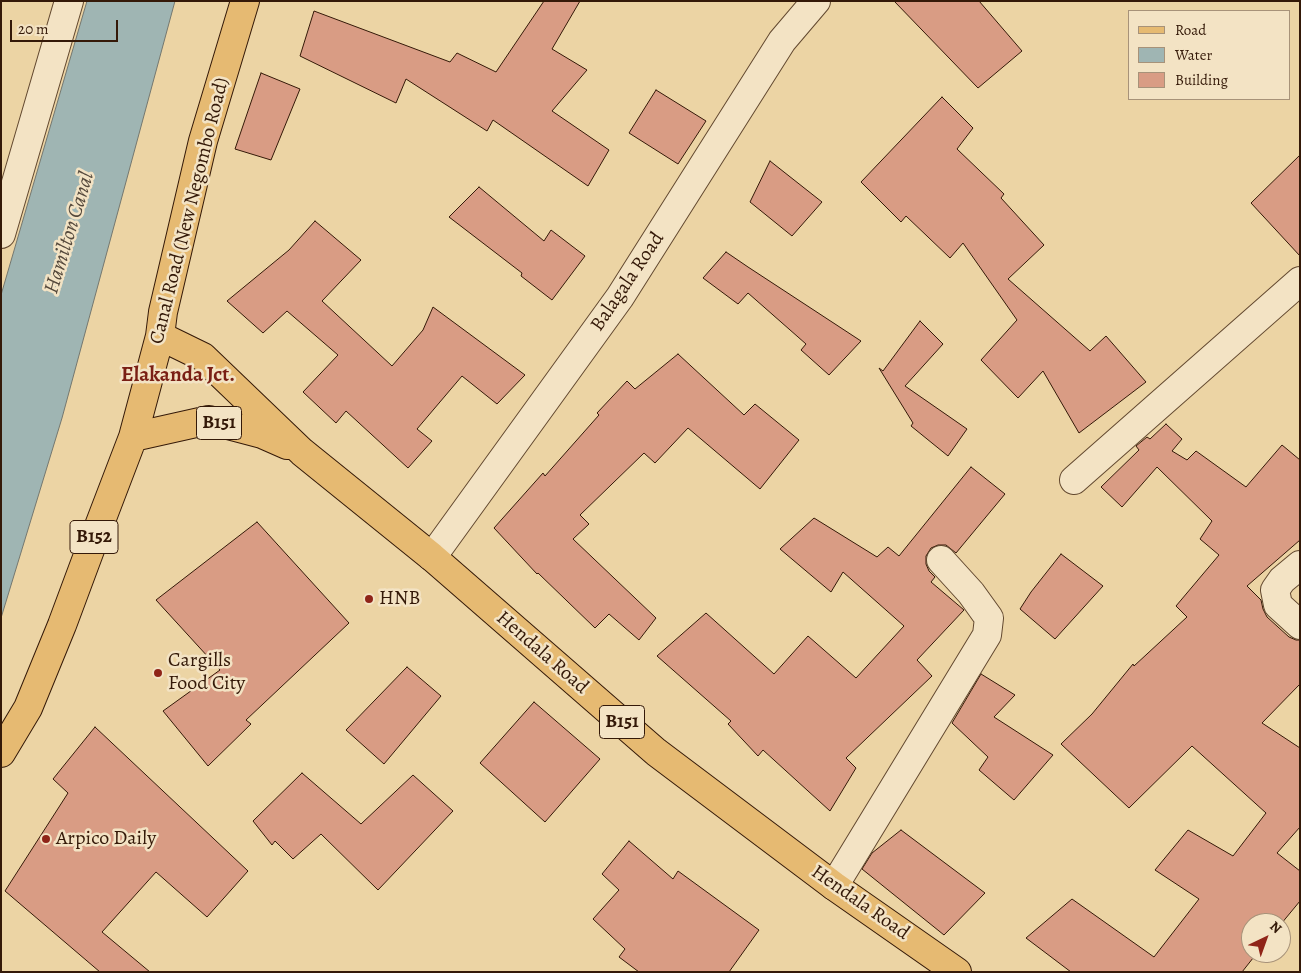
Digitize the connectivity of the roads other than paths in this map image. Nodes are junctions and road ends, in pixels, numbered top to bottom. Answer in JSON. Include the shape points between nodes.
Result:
{"nodes":[{"id":1,"x":69,"y":1,"type":"edge"},
{"id":2,"x":245,"y":1,"type":"edge"},
{"id":3,"x":816,"y":1,"type":"edge"},
{"id":4,"x":1,"y":234,"type":"edge"},
{"id":5,"x":1300,"y":281,"type":"edge"},
{"id":6,"x":160,"y":336,"type":"junction"},
{"id":7,"x":133,"y":437,"type":"junction"},
{"id":8,"x":302,"y":452,"type":"junction"},
{"id":9,"x":1074,"y":480,"type":"dead end"},
{"id":10,"x":432,"y":557,"type":"junction"},
{"id":11,"x":941,"y":560,"type":"dead end"},
{"id":12,"x":1300,"y":565,"type":"edge"},
{"id":13,"x":1300,"y":625,"type":"edge"},
{"id":14,"x":1,"y":753,"type":"edge"},
{"id":15,"x":834,"y":886,"type":"junction"},
{"id":16,"x":957,"y":972,"type":"edge"}],
"edges":[{"from":1,"to":4,"type":"street"},
{"from":2,"to":6,"type":"main road","name":"Canal Road (New Negombo Road)","number":"B152","via":[[203,141]]},
{"from":3,"to":10,"type":"street","name":"Balagala Road","via":[[782,41],[620,297]]},
{"from":5,"to":9,"type":"street"},
{"from":6,"to":7,"type":"main road","name":"Canal Road (New Negombo Road)","number":"B152"},
{"from":6,"to":8,"type":"main road","name":"Hendala Road","number":"B151","via":[[203,357]]},
{"from":7,"to":8,"type":"main road","name":"Hendala Road","number":"B151","via":[[209,420],[262,434]]},
{"from":7,"to":14,"type":"main road","name":"Canal Road (New Negombo Road)","number":"B152","via":[[28,708]]},
{"from":8,"to":10,"type":"main road","name":"Hendala Road","number":"B151"},
{"from":10,"to":15,"type":"main road","name":"Hendala Road","number":"B151","via":[[656,752]]},
{"from":11,"to":15,"type":"street","via":[[972,593],[989,618],[987,635]]},
{"from":12,"to":13,"type":"street","via":[[1275,590],[1278,605]]},
{"from":15,"to":16,"type":"main road","name":"Hendala Road","number":"B151"}]}
